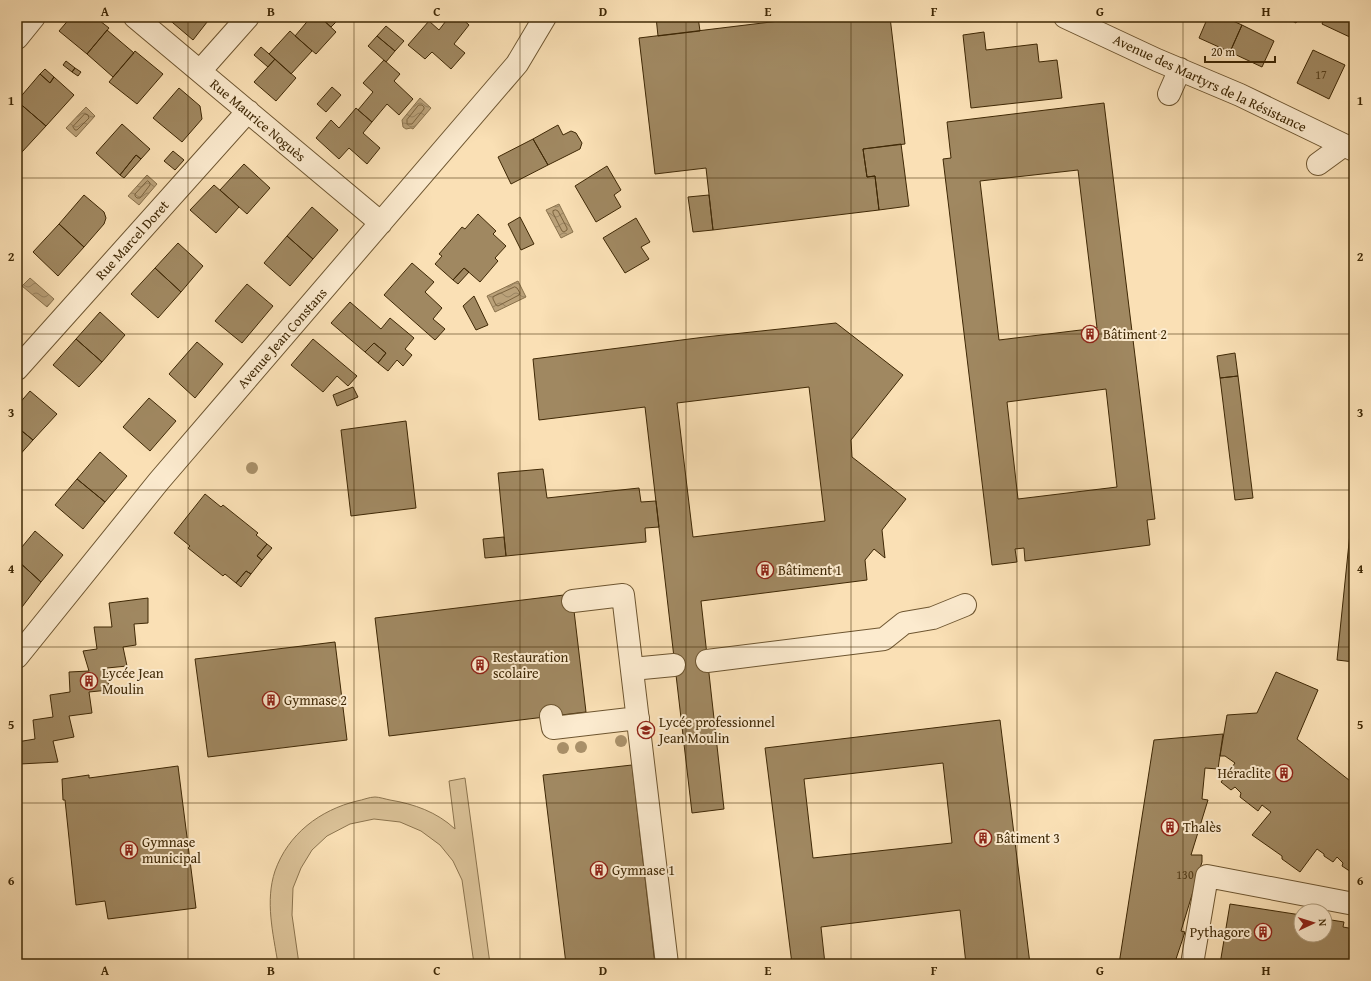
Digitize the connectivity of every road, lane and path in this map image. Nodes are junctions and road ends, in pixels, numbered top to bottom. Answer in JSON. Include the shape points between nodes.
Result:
{"nodes":[{"id":1,"x":34,"y":17,"type":"edge"},
{"id":2,"x":135,"y":17,"type":"edge"},
{"id":3,"x":248,"y":17,"type":"edge"},
{"id":4,"x":545,"y":17,"type":"edge"},
{"id":5,"x":1065,"y":17,"type":"edge"},
{"id":6,"x":17,"y":38,"type":"edge"},
{"id":7,"x":1180,"y":69,"type":"junction"},
{"id":8,"x":200,"y":71,"type":"junction"},
{"id":9,"x":1169,"y":94,"type":"dead end"},
{"id":10,"x":248,"y":111,"type":"junction"},
{"id":11,"x":1349,"y":148,"type":"edge"},
{"id":12,"x":1318,"y":164,"type":"dead end"},
{"id":13,"x":381,"y":223,"type":"junction"},
{"id":14,"x":17,"y":369,"type":"edge"},
{"id":15,"x":572,"y":601,"type":"dead end"},
{"id":16,"x":965,"y":605,"type":"dead end"},
{"id":17,"x":17,"y":658,"type":"edge"},
{"id":18,"x":708,"y":661,"type":"dead end"},
{"id":19,"x":674,"y":665,"type":"dead end"},
{"id":20,"x":632,"y":669,"type":"junction"},
{"id":21,"x":551,"y":716,"type":"dead end"},
{"id":22,"x":638,"y":718,"type":"junction"},
{"id":23,"x":1352,"y":904,"type":"edge"},
{"id":24,"x":667,"y":964,"type":"edge"},
{"id":25,"x":1192,"y":964,"type":"edge"}],
"edges":[{"from":1,"to":6,"type":"street"},
{"from":2,"to":8,"type":"street","name":"Rue Maurice Noguès"},
{"from":3,"to":8,"type":"street"},
{"from":4,"to":13,"type":"street","name":"Avenue Jean Constans","via":[[517,64]]},
{"from":5,"to":7,"type":"street","name":"Avenue des Martyrs de la Résistance"},
{"from":7,"to":9,"type":"street"},
{"from":7,"to":11,"type":"street","name":"Avenue des Martyrs de la Résistance","via":[[1234,92]]},
{"from":8,"to":10,"type":"street","name":"Rue Maurice Noguès"},
{"from":10,"to":13,"type":"street","name":"Rue Maurice Noguès"},
{"from":10,"to":14,"type":"street","name":"Rue Marcel Doret"},
{"from":11,"to":12,"type":"street"},
{"from":13,"to":17,"type":"street","name":"Avenue Jean Constans","via":[[159,481]]},
{"from":15,"to":20,"type":"street","via":[[623,595]]},
{"from":16,"to":18,"type":"street","via":[[933,618],[904,623],[884,639]]},
{"from":19,"to":20,"type":"street"},
{"from":20,"to":22,"type":"street"},
{"from":21,"to":22,"type":"street","via":[[552,728]]},
{"from":22,"to":24,"type":"street"},
{"from":23,"to":25,"type":"street","via":[[1207,876]]}]}
